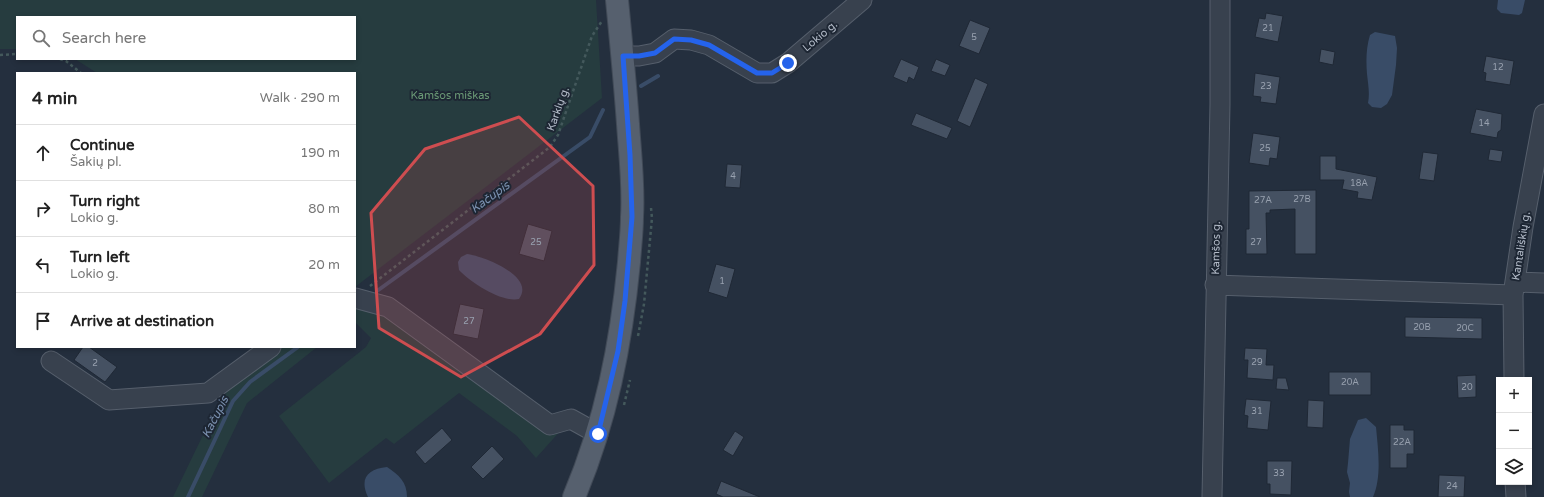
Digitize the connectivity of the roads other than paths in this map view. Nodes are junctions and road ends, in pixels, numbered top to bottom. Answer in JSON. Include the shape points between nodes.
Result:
{"nodes":[{"id":1,"x":862,"y":0,"type":"edge"},
{"id":2,"x":1220,"y":0,"type":"edge"},
{"id":3,"x":618,"y":8,"type":"edge"},
{"id":4,"x":623,"y":56,"type":"junction"},
{"id":5,"x":1544,"y":114,"type":"edge"},
{"id":6,"x":1544,"y":284,"type":"edge"},
{"id":7,"x":1215,"y":285,"type":"junction"},
{"id":8,"x":1514,"y":288,"type":"junction"},
{"id":9,"x":356,"y":298,"type":"edge"},
{"id":10,"x":270,"y":348,"type":"edge"},
{"id":11,"x":51,"y":360,"type":"dead end"},
{"id":12,"x":1514,"y":377,"type":"edge"},
{"id":13,"x":598,"y":434,"type":"junction"},
{"id":14,"x":1515,"y":485,"type":"edge"},
{"id":15,"x":574,"y":497,"type":"edge"},
{"id":16,"x":1212,"y":497,"type":"edge"},
{"id":17,"x":1516,"y":497,"type":"edge"}],
"edges":[{"from":1,"to":4,"type":"street","name":"Lokio g.","via":[[788,63],[772,73],[757,73],[709,45],[691,40],[674,39],[655,53]]},
{"from":2,"to":7,"type":"street","name":"Kamšos g."},
{"from":3,"to":4,"type":"main road"},
{"from":4,"to":13,"type":"main road","via":[[632,217],[618,351]]},
{"from":5,"to":8,"type":"street","name":"Kantališkių g."},
{"from":6,"to":8,"type":"street"},
{"from":7,"to":8,"type":"street"},
{"from":7,"to":16,"type":"street","name":"Kamšos g."},
{"from":8,"to":12,"type":"street","name":"Kantališkių g."},
{"from":9,"to":13,"type":"street","via":[[388,308],[550,425],[571,419]]},
{"from":10,"to":11,"type":"street","via":[[208,393],[108,400]]},
{"from":13,"to":15,"type":"main road"},
{"from":14,"to":17,"type":"street"}]}
